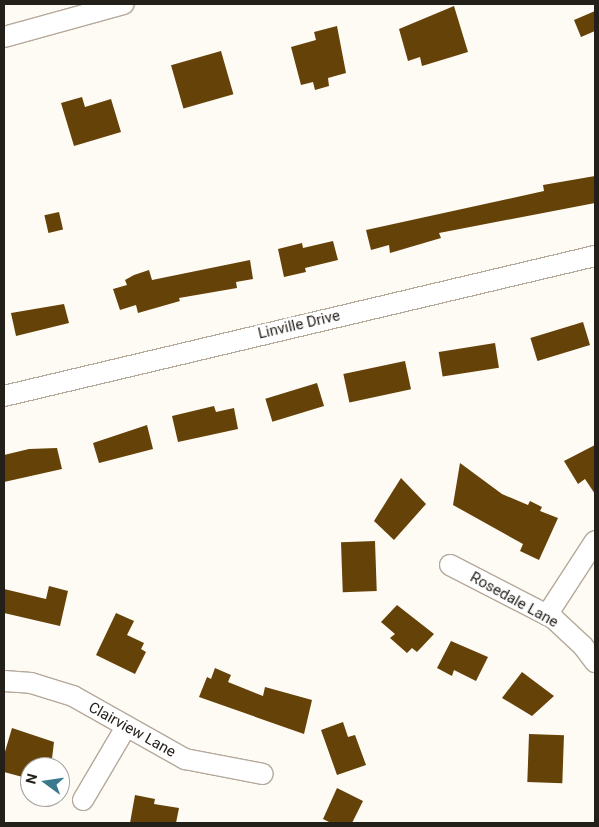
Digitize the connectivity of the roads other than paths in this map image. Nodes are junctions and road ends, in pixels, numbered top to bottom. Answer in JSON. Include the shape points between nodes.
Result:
{"nodes":[{"id":1,"x":124,"y":4,"type":"edge"},
{"id":2,"x":4,"y":37,"type":"edge"},
{"id":3,"x":595,"y":256,"type":"edge"},
{"id":4,"x":4,"y":396,"type":"edge"},
{"id":5,"x":595,"y":541,"type":"edge"},
{"id":6,"x":450,"y":565,"type":"dead end"},
{"id":7,"x":547,"y":615,"type":"junction"},
{"id":8,"x":595,"y":662,"type":"edge"},
{"id":9,"x":4,"y":681,"type":"edge"},
{"id":10,"x":126,"y":727,"type":"junction"},
{"id":11,"x":263,"y":774,"type":"dead end"},
{"id":12,"x":83,"y":800,"type":"dead end"}],
"edges":[{"from":1,"to":2,"type":"street"},
{"from":3,"to":4,"type":"street","name":"Linville Drive"},
{"from":5,"to":7,"type":"street"},
{"from":6,"to":7,"type":"street","name":"Rosedale Lane"},
{"from":7,"to":8,"type":"street","name":"Rosedale Lane","via":[[569,632]]},
{"from":9,"to":10,"type":"street","name":"Clairview Lane","via":[[55,689]]},
{"from":10,"to":11,"type":"street","name":"Clairview Lane","via":[[185,759]]},
{"from":10,"to":12,"type":"street"}]}
